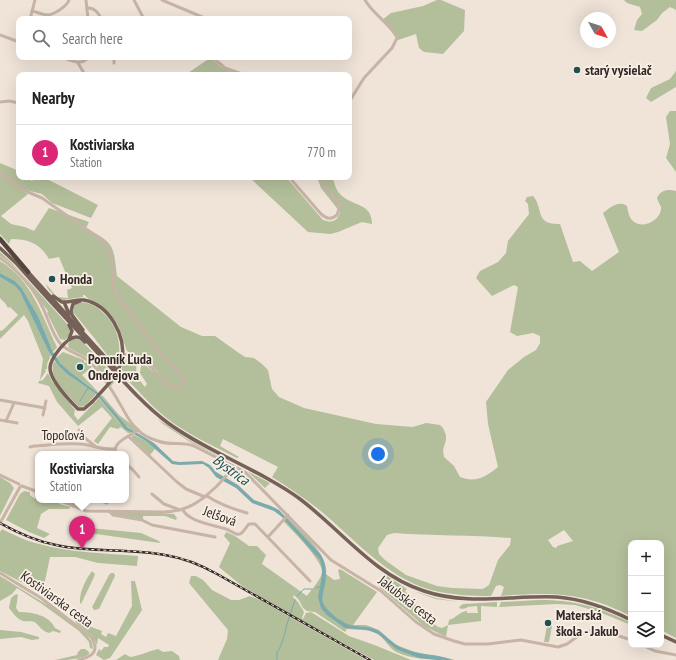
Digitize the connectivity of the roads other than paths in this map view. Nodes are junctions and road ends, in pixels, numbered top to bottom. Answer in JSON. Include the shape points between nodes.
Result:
{"nodes":[{"id":1,"x":35,"y":0,"type":"edge"},
{"id":2,"x":70,"y":0,"type":"edge"},
{"id":3,"x":86,"y":0,"type":"edge"},
{"id":4,"x":134,"y":0,"type":"edge"},
{"id":5,"x":162,"y":0,"type":"edge"},
{"id":6,"x":365,"y":0,"type":"edge"},
{"id":7,"x":87,"y":8,"type":"junction"},
{"id":8,"x":32,"y":11,"type":"junction"},
{"id":9,"x":31,"y":16,"type":"edge"},
{"id":10,"x":88,"y":16,"type":"edge"},
{"id":11,"x":99,"y":16,"type":"edge"},
{"id":12,"x":142,"y":16,"type":"edge"},
{"id":13,"x":200,"y":16,"type":"edge"},
{"id":14,"x":0,"y":35,"type":"edge"},
{"id":15,"x":16,"y":41,"type":"edge"},
{"id":16,"x":70,"y":60,"type":"edge"},
{"id":17,"x":86,"y":60,"type":"edge"},
{"id":18,"x":216,"y":60,"type":"edge"},
{"id":19,"x":78,"y":63,"type":"junction"},
{"id":20,"x":83,"y":72,"type":"edge"},
{"id":21,"x":236,"y":72,"type":"edge"},
{"id":22,"x":352,"y":97,"type":"edge"},
{"id":23,"x":0,"y":102,"type":"edge"},
{"id":24,"x":16,"y":102,"type":"edge"},
{"id":25,"x":0,"y":173,"type":"edge"},
{"id":26,"x":292,"y":180,"type":"edge"},
{"id":27,"x":321,"y":180,"type":"edge"},
{"id":28,"x":0,"y":239,"type":"edge"},
{"id":29,"x":0,"y":243,"type":"edge"},
{"id":30,"x":0,"y":248,"type":"edge"},
{"id":31,"x":12,"y":253,"type":"junction"},
{"id":32,"x":0,"y":258,"type":"edge"},
{"id":33,"x":28,"y":272,"type":"joint"},
{"id":34,"x":39,"y":283,"type":"junction"},
{"id":35,"x":82,"y":300,"type":"junction"},
{"id":36,"x":64,"y":302,"type":"junction"},
{"id":37,"x":65,"y":317,"type":"junction"},
{"id":38,"x":77,"y":321,"type":"junction"},
{"id":39,"x":84,"y":333,"type":"junction"},
{"id":40,"x":69,"y":340,"type":"junction"},
{"id":41,"x":63,"y":346,"type":"junction"},
{"id":42,"x":92,"y":347,"type":"junction"},
{"id":43,"x":123,"y":354,"type":"junction"},
{"id":44,"x":135,"y":392,"type":"junction"},
{"id":45,"x":0,"y":400,"type":"edge"},
{"id":46,"x":46,"y":401,"type":"dead end"},
{"id":47,"x":14,"y":403,"type":"junction"},
{"id":48,"x":45,"y":408,"type":"junction"},
{"id":49,"x":43,"y":415,"type":"dead end"},
{"id":50,"x":0,"y":420,"type":"edge"},
{"id":51,"x":6,"y":421,"type":"junction"},
{"id":52,"x":17,"y":423,"type":"dead end"},
{"id":53,"x":79,"y":430,"type":"dead end"},
{"id":54,"x":137,"y":431,"type":"junction"},
{"id":55,"x":130,"y":435,"type":"junction"},
{"id":56,"x":30,"y":447,"type":"dead end"},
{"id":57,"x":96,"y":447,"type":"junction"},
{"id":58,"x":114,"y":449,"type":"joint"},
{"id":59,"x":233,"y":466,"type":"junction"},
{"id":60,"x":129,"y":467,"type":"edge"},
{"id":61,"x":0,"y":475,"type":"edge"},
{"id":62,"x":139,"y":477,"type":"dead end"},
{"id":63,"x":20,"y":486,"type":"junction"},
{"id":64,"x":35,"y":491,"type":"edge"},
{"id":65,"x":152,"y":494,"type":"dead end"},
{"id":66,"x":206,"y":496,"type":"junction"},
{"id":67,"x":66,"y":503,"type":"edge"},
{"id":68,"x":74,"y":503,"type":"edge"},
{"id":69,"x":73,"y":506,"type":"junction"},
{"id":70,"x":182,"y":510,"type":"junction"},
{"id":71,"x":110,"y":511,"type":"junction"},
{"id":72,"x":247,"y":513,"type":"dead end"},
{"id":73,"x":285,"y":517,"type":"junction"},
{"id":74,"x":0,"y":523,"type":"edge"},
{"id":75,"x":216,"y":536,"type":"dead end"},
{"id":76,"x":268,"y":537,"type":"junction"},
{"id":77,"x":0,"y":573,"type":"edge"},
{"id":78,"x":310,"y":581,"type":"dead end"},
{"id":79,"x":628,"y":619,"type":"edge"},
{"id":80,"x":664,"y":636,"type":"edge"},
{"id":81,"x":628,"y":639,"type":"edge"},
{"id":82,"x":676,"y":642,"type":"edge"},
{"id":83,"x":649,"y":648,"type":"edge"},
{"id":84,"x":676,"y":655,"type":"edge"},
{"id":85,"x":78,"y":660,"type":"edge"}],
"edges":[{"from":1,"to":8,"type":"street"},
{"from":2,"to":8,"type":"street","via":[[51,14]]},
{"from":3,"to":7,"type":"street"},
{"from":4,"to":12,"type":"street"},
{"from":5,"to":13,"type":"street"},
{"from":6,"to":22,"type":"street","via":[[394,31],[397,38],[392,48],[364,78]]},
{"from":7,"to":10,"type":"street"},
{"from":7,"to":11,"type":"street","via":[[95,10]]},
{"from":8,"to":9,"type":"street"},
{"from":14,"to":15,"type":"street"},
{"from":16,"to":19,"type":"street"},
{"from":17,"to":19,"type":"street"},
{"from":18,"to":21,"type":"street","via":[[225,68]]},
{"from":19,"to":20,"type":"street"},
{"from":23,"to":24,"type":"street"},
{"from":25,"to":43,"type":"street","via":[[23,190],[42,198],[104,241],[111,257],[114,287],[119,298],[168,362],[182,376],[183,384],[177,388],[171,387],[137,357]]},
{"from":26,"to":27,"type":"street","via":[[321,214],[331,218],[338,213],[340,206]]},
{"from":28,"to":31,"type":"highway"},
{"from":29,"to":31,"type":"highway"},
{"from":30,"to":37,"type":"main road"},
{"from":31,"to":33,"type":"highway"},
{"from":32,"to":41,"type":"street","via":[[34,293]]},
{"from":33,"to":34,"type":"main road"},
{"from":34,"to":36,"type":"main road","via":[[56,299]]},
{"from":34,"to":39,"type":"main road"},
{"from":35,"to":36,"type":"main road"},
{"from":35,"to":38,"type":"main road","via":[[73,304],[71,311]]},
{"from":35,"to":43,"type":"main road","via":[[96,305],[110,318],[120,335]]},
{"from":36,"to":38,"type":"main road","via":[[68,313]]},
{"from":37,"to":40,"type":"main road","via":[[72,330]]},
{"from":37,"to":42,"type":"main road"},
{"from":38,"to":39,"type":"main road"},
{"from":39,"to":44,"type":"main road"},
{"from":40,"to":41,"type":"main road"},
{"from":40,"to":42,"type":"main road","via":[[79,337]]},
{"from":41,"to":43,"type":"main road","bridge":true,"via":[[52,359],[52,375],[78,409],[84,409],[92,402],[114,377]]},
{"from":41,"to":54,"type":"street","via":[[94,365]]},
{"from":42,"to":44,"type":"main road"},
{"from":44,"to":79,"type":"main road","via":[[174,427],[291,493],[374,563],[421,590],[469,600],[543,597],[573,599],[602,606]]},
{"from":45,"to":47,"type":"street"},
{"from":46,"to":48,"type":"street"},
{"from":47,"to":48,"type":"street"},
{"from":47,"to":51,"type":"street"},
{"from":48,"to":49,"type":"street"},
{"from":50,"to":51,"type":"street"},
{"from":51,"to":52,"type":"street"},
{"from":53,"to":57,"type":"street","name":"Topoľová"},
{"from":54,"to":55,"type":"street"},
{"from":54,"to":59,"type":"street","via":[[163,443],[189,444]]},
{"from":55,"to":58,"type":"street"},
{"from":55,"to":66,"type":"street","name":"Jelšová","via":[[177,482],[186,489]]},
{"from":56,"to":57,"type":"street","name":"Topoľová","via":[[69,443]]},
{"from":57,"to":58,"type":"street","name":"Topoľová"},
{"from":59,"to":66,"type":"street"},
{"from":59,"to":73,"type":"street","name":"Jakubská cesta","via":[[245,472]]},
{"from":60,"to":62,"type":"street"},
{"from":61,"to":63,"type":"street"},
{"from":63,"to":64,"type":"street"},
{"from":63,"to":74,"type":"street"},
{"from":65,"to":70,"type":"street","name":"Jelšová","via":[[164,504]]},
{"from":66,"to":70,"type":"street"},
{"from":66,"to":72,"type":"street","name":"Jelšová"},
{"from":67,"to":69,"type":"street"},
{"from":68,"to":69,"type":"street"},
{"from":69,"to":71,"type":"street","via":[[85,510]]},
{"from":70,"to":71,"type":"street"},
{"from":70,"to":76,"type":"street","name":"Jelšová","via":[[202,522],[237,534],[249,524],[253,524]]},
{"from":71,"to":75,"type":"street","via":[[113,515],[142,520],[152,525]]},
{"from":73,"to":76,"type":"street"},
{"from":73,"to":81,"type":"street","name":"Jakubská cesta","via":[[331,560],[381,591],[423,628],[450,640],[471,644],[521,640],[558,647],[590,631]]},
{"from":76,"to":78,"type":"street","name":"Jelšová"},
{"from":77,"to":85,"type":"street","name":"Kostiviarska cesta","via":[[50,604],[89,635],[95,647],[94,652]]},
{"from":80,"to":82,"type":"main road"},
{"from":83,"to":84,"type":"street"}]}
